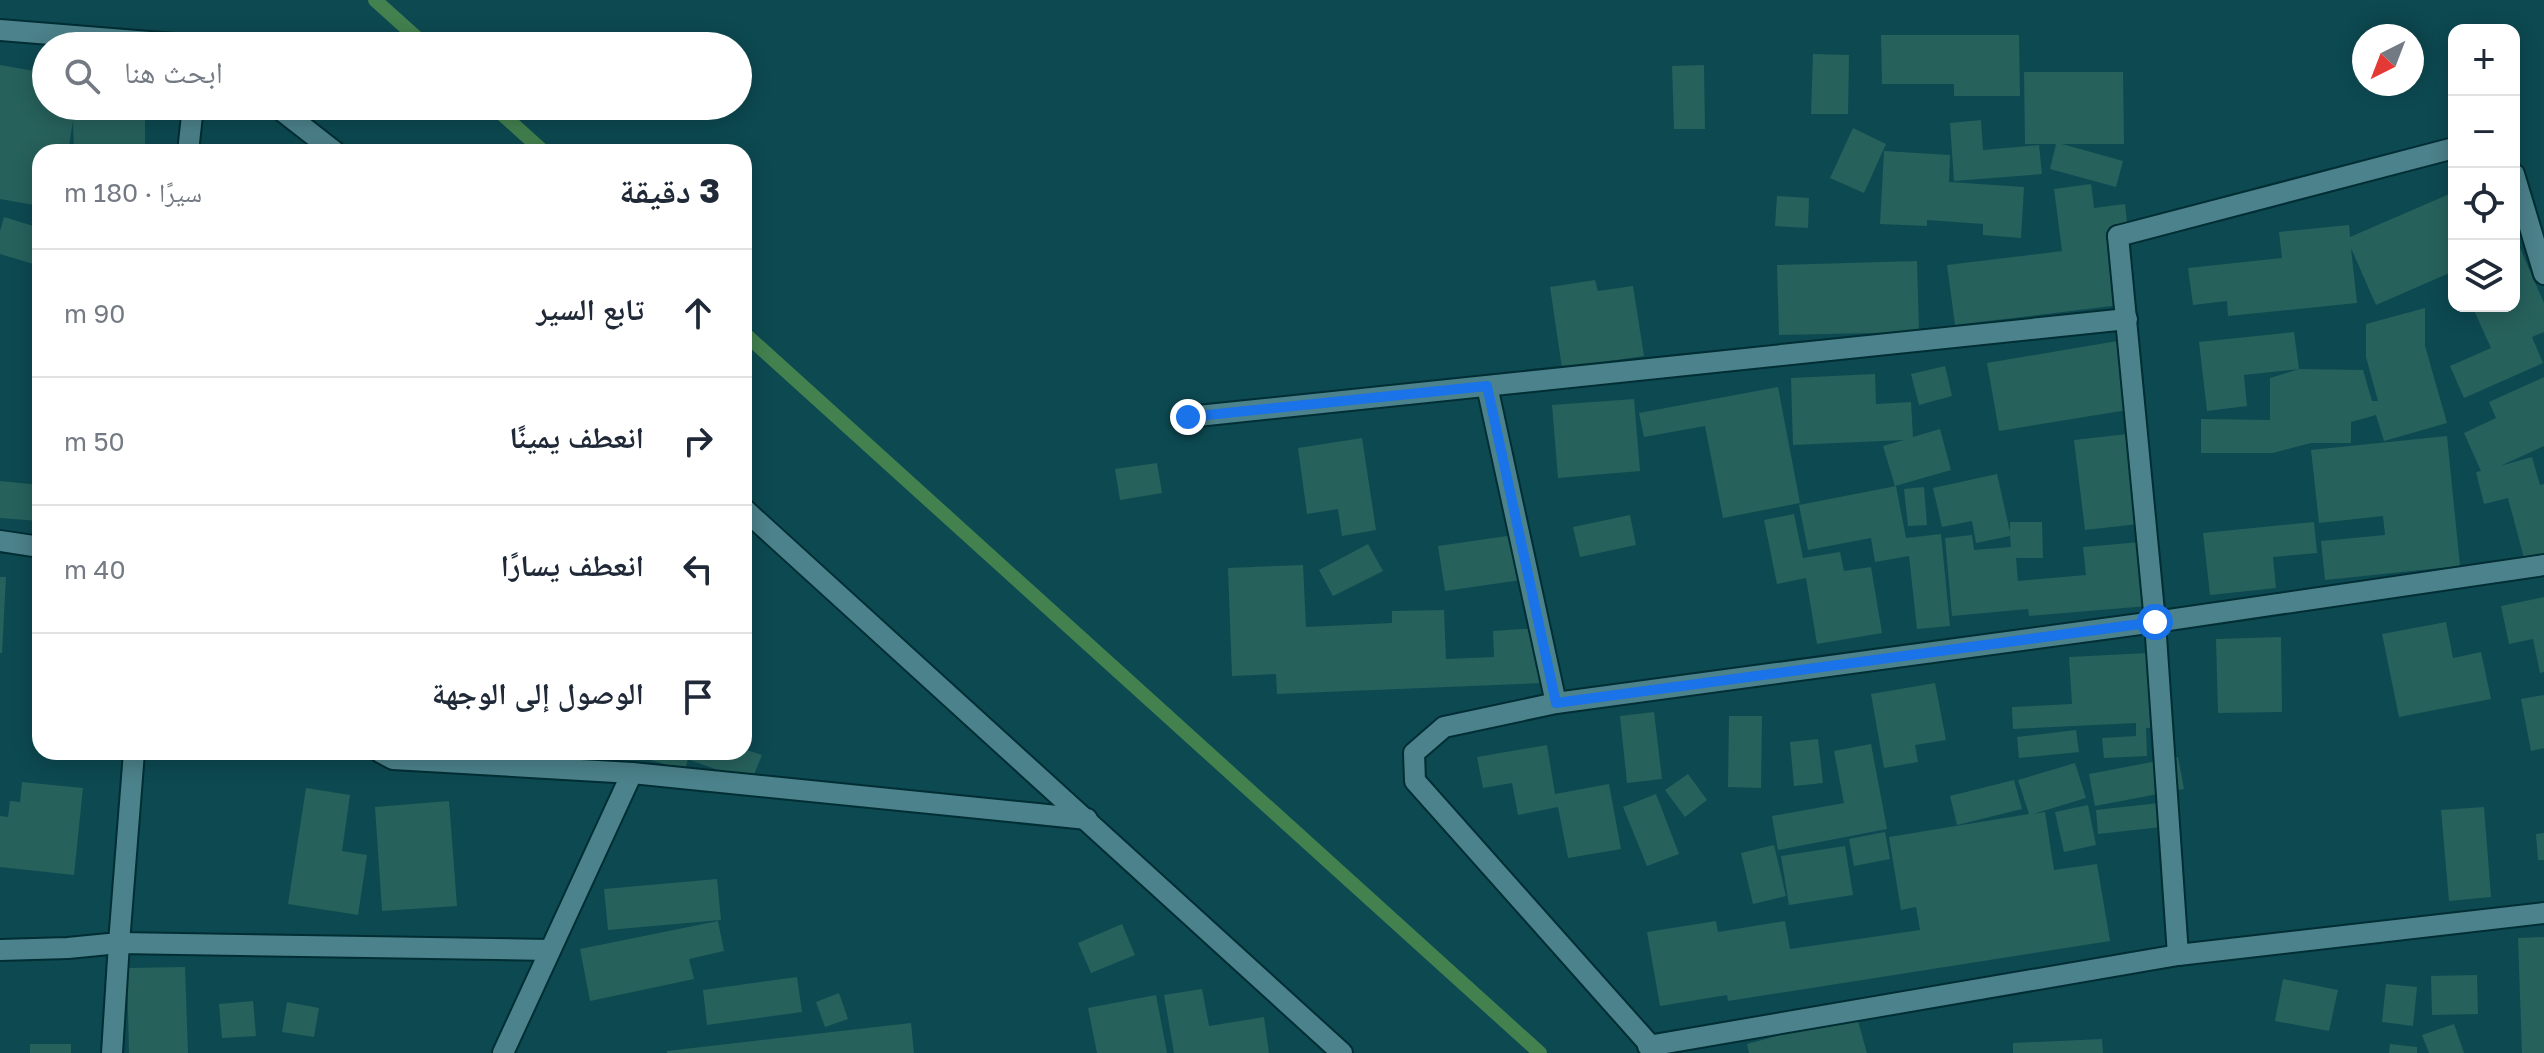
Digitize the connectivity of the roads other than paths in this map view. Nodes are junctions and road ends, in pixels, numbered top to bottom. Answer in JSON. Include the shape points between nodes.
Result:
{"nodes":[{"id":1,"x":0,"y":30,"type":"edge"},
{"id":2,"x":32,"y":33,"type":"edge"},
{"id":3,"x":191,"y":120,"type":"edge"},
{"id":4,"x":294,"y":120,"type":"edge"},
{"id":5,"x":189,"y":144,"type":"edge"},
{"id":6,"x":325,"y":144,"type":"edge"},
{"id":7,"x":2448,"y":150,"type":"edge"},
{"id":8,"x":2520,"y":194,"type":"edge"},
{"id":9,"x":2544,"y":274,"type":"edge"},
{"id":10,"x":2127,"y":319,"type":"junction"},
{"id":11,"x":1487,"y":386,"type":"junction"},
{"id":12,"x":1188,"y":417,"type":"dead end"},
{"id":13,"x":752,"y":516,"type":"edge"},
{"id":14,"x":0,"y":541,"type":"edge"},
{"id":15,"x":32,"y":546,"type":"edge"},
{"id":16,"x":2544,"y":565,"type":"edge"},
{"id":17,"x":2155,"y":622,"type":"junction"},
{"id":18,"x":1556,"y":703,"type":"junction"},
{"id":19,"x":133,"y":760,"type":"edge"},
{"id":20,"x":410,"y":760,"type":"edge"},
{"id":21,"x":632,"y":773,"type":"junction"},
{"id":22,"x":1087,"y":819,"type":"junction"},
{"id":23,"x":2544,"y":913,"type":"edge"},
{"id":24,"x":119,"y":943,"type":"junction"},
{"id":25,"x":0,"y":950,"type":"edge"},
{"id":26,"x":550,"y":950,"type":"junction"},
{"id":27,"x":2178,"y":955,"type":"junction"},
{"id":28,"x":1652,"y":1049,"type":"edge"},
{"id":29,"x":112,"y":1053,"type":"edge"},
{"id":30,"x":503,"y":1053,"type":"edge"},
{"id":31,"x":1338,"y":1053,"type":"edge"}],
"edges":[{"from":1,"to":2,"type":"street"},
{"from":3,"to":5,"type":"street"},
{"from":4,"to":6,"type":"street"},
{"from":7,"to":10,"type":"street","via":[[2118,236]]},
{"from":8,"to":9,"type":"street"},
{"from":10,"to":11,"type":"street"},
{"from":10,"to":17,"type":"street"},
{"from":11,"to":12,"type":"street"},
{"from":11,"to":18,"type":"street"},
{"from":13,"to":22,"type":"street"},
{"from":14,"to":15,"type":"street"},
{"from":16,"to":17,"type":"street"},
{"from":17,"to":18,"type":"street"},
{"from":17,"to":27,"type":"street"},
{"from":18,"to":28,"type":"street","via":[[1444,727],[1414,753],[1415,781]]},
{"from":19,"to":24,"type":"street"},
{"from":20,"to":21,"type":"street"},
{"from":21,"to":22,"type":"street"},
{"from":21,"to":26,"type":"street"},
{"from":22,"to":31,"type":"street"},
{"from":23,"to":27,"type":"street"},
{"from":24,"to":25,"type":"street"},
{"from":24,"to":26,"type":"street"},
{"from":24,"to":29,"type":"street"},
{"from":26,"to":30,"type":"street"},
{"from":27,"to":28,"type":"street"}]}
